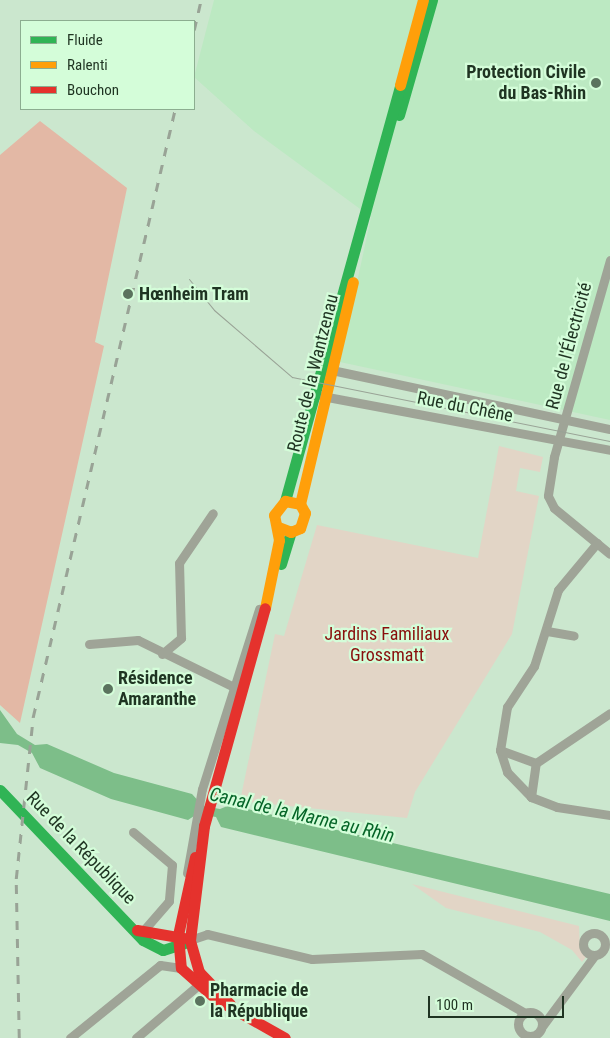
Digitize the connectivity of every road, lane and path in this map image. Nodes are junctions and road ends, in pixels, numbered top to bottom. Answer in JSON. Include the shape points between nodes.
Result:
{"nodes":[{"id":1,"x":423,"y":0,"type":"edge"},
{"id":2,"x":432,"y":0,"type":"edge"},
{"id":3,"x":385,"y":149,"type":"junction"},
{"id":4,"x":610,"y":260,"type":"edge"},
{"id":5,"x":327,"y":369,"type":"junction"},
{"id":6,"x":314,"y":395,"type":"junction"},
{"id":7,"x":327,"y":397,"type":"junction"},
{"id":8,"x":566,"y":419,"type":"junction"},
{"id":9,"x":610,"y":428,"type":"edge"},
{"id":10,"x":559,"y":442,"type":"junction"},
{"id":11,"x":610,"y":450,"type":"edge"},
{"id":12,"x":285,"y":501,"type":"junction"},
{"id":13,"x":300,"y":504,"type":"junction"},
{"id":14,"x":214,"y":513,"type":"dead end"},
{"id":15,"x":278,"y":527,"type":"junction"},
{"id":16,"x":291,"y":532,"type":"junction"},
{"id":17,"x":597,"y":543,"type":"junction"},
{"id":18,"x":610,"y":554,"type":"edge"},
{"id":19,"x":274,"y":576,"type":"junction"},
{"id":20,"x":547,"y":631,"type":"junction"},
{"id":21,"x":574,"y":636,"type":"dead end"},
{"id":22,"x":90,"y":644,"type":"dead end"},
{"id":23,"x":162,"y":654,"type":"junction"},
{"id":24,"x":236,"y":688,"type":"junction"},
{"id":25,"x":610,"y":713,"type":"edge"},
{"id":26,"x":500,"y":750,"type":"junction"},
{"id":27,"x":536,"y":762,"type":"junction"},
{"id":28,"x":0,"y":790,"type":"edge"},
{"id":29,"x":531,"y":797,"type":"junction"},
{"id":30,"x":610,"y":815,"type":"edge"},
{"id":31,"x":200,"y":827,"type":"junction"},
{"id":32,"x":133,"y":832,"type":"dead end"},
{"id":33,"x":140,"y":931,"type":"junction"},
{"id":34,"x":178,"y":940,"type":"junction"},
{"id":35,"x":190,"y":940,"type":"junction"},
{"id":36,"x":595,"y":955,"type":"dead end"},
{"id":37,"x":181,"y":968,"type":"junction"},
{"id":38,"x":202,"y":983,"type":"junction"},
{"id":39,"x":525,"y":1013,"type":"junction"},
{"id":40,"x":543,"y":1025,"type":"junction"},
{"id":41,"x":533,"y":1037,"type":"edge"},
{"id":42,"x":70,"y":1038,"type":"edge"},
{"id":43,"x":136,"y":1038,"type":"edge"},
{"id":44,"x":285,"y":1038,"type":"edge"}],
"edges":[{"from":1,"to":3,"type":"main road","name":"Route de la Wantzenau"},
{"from":2,"to":3,"type":"main road","name":"Route de la Wantzenau","via":[[406,95]]},
{"from":3,"to":5,"type":"main road","name":"Route de la Wantzenau"},
{"from":4,"to":8,"type":"street","name":"Rue de l'Électricité"},
{"from":5,"to":6,"type":"main road","name":"Route de la Wantzenau"},
{"from":5,"to":7,"type":"main road","name":"Route de la Wantzenau"},
{"from":5,"to":8,"type":"street","name":"Rue du Chêne"},
{"from":6,"to":7,"type":"street","name":"Rue du Chêne"},
{"from":6,"to":12,"type":"main road","name":"Route de la Wantzenau"},
{"from":7,"to":10,"type":"street","name":"Rue du Chêne"},
{"from":7,"to":13,"type":"main road","name":"Route de la Wantzenau"},
{"from":8,"to":9,"type":"street","name":"Rue du Chêne"},
{"from":8,"to":10,"type":"street","name":"Rue de l'Électricité"},
{"from":10,"to":11,"type":"street","name":"Rue du Chêne"},
{"from":10,"to":17,"type":"street","name":"Rue de l'Électricité","via":[[548,496],[554,508]]},
{"from":12,"to":13,"type":"main road"},
{"from":12,"to":15,"type":"main road","name":"Route de la Wantzenau","via":[[275,510]]},
{"from":13,"to":16,"type":"main road","name":"Route de la Wantzenau","via":[[305,519]]},
{"from":14,"to":23,"type":"street","via":[[179,563],[181,638]]},
{"from":15,"to":16,"type":"main road"},
{"from":15,"to":19,"type":"main road","name":"Route de la Wantzenau"},
{"from":16,"to":19,"type":"main road","name":"Route de la Wantzenau"},
{"from":17,"to":18,"type":"street","name":"Rue de l'Électricité"},
{"from":17,"to":20,"type":"street","via":[[558,590]]},
{"from":19,"to":24,"type":"street","name":"Route de la Wantzenau","via":[[265,589]]},
{"from":19,"to":31,"type":"main road","name":"Route de la Wantzenau","via":[[214,792]]},
{"from":20,"to":21,"type":"street"},
{"from":20,"to":26,"type":"street","via":[[534,666],[507,707]]},
{"from":22,"to":23,"type":"street","via":[[138,640]]},
{"from":23,"to":24,"type":"street"},
{"from":24,"to":31,"type":"street","name":"Route de la Wantzenau","via":[[202,789]]},
{"from":25,"to":27,"type":"street"},
{"from":26,"to":27,"type":"street"},
{"from":26,"to":29,"type":"street","via":[[507,772]]},
{"from":27,"to":29,"type":"street"},
{"from":28,"to":33,"type":"main road","name":"Rue de la République"},
{"from":29,"to":30,"type":"street","via":[[557,807]]},
{"from":31,"to":34,"type":"main road","name":"Route de la Wantzenau"},
{"from":31,"to":35,"type":"main road","name":"Route de la Wantzenau"},
{"from":32,"to":33,"type":"street","via":[[172,865],[169,901]]},
{"from":33,"to":34,"type":"main road"},
{"from":34,"to":35,"type":"main road"},
{"from":34,"to":37,"type":"main road"},
{"from":35,"to":38,"type":"main road","via":[[192,960]]},
{"from":35,"to":39,"type":"street","via":[[207,934],[312,959],[422,954]]},
{"from":36,"to":40,"type":"street"},
{"from":37,"to":38,"type":"main road"},
{"from":37,"to":42,"type":"street","via":[[160,965]]},
{"from":38,"to":43,"type":"street"},
{"from":38,"to":44,"type":"main road"},
{"from":39,"to":40,"type":"street","via":[[538,1014]]},
{"from":39,"to":41,"type":"street","via":[[518,1026],[526,1035]]},
{"from":40,"to":41,"type":"street"}]}
